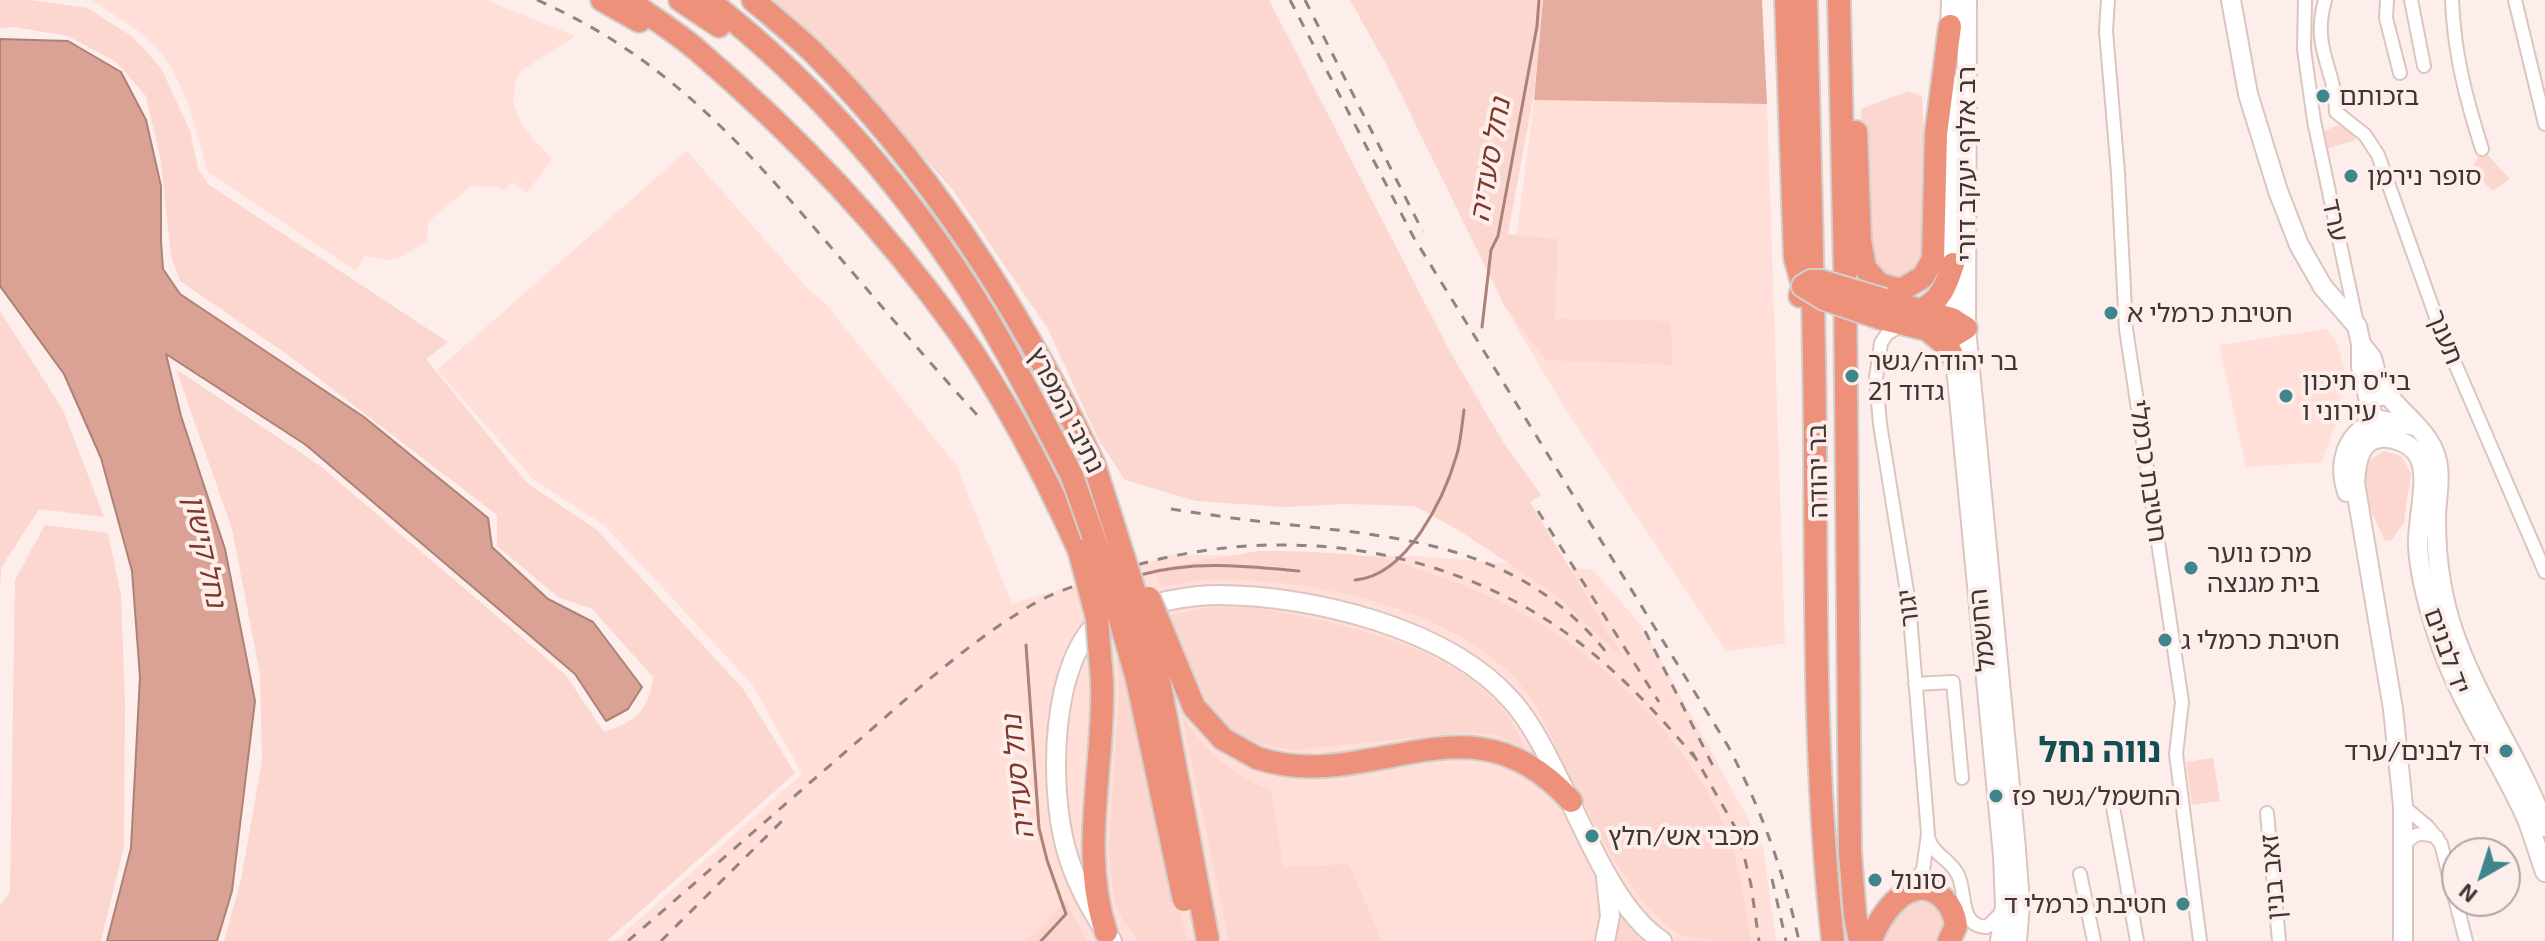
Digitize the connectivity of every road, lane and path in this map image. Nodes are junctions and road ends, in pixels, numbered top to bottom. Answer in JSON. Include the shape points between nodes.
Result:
{"nodes":[{"id":1,"x":602,"y":0,"type":"edge"},
{"id":2,"x":628,"y":0,"type":"edge"},
{"id":3,"x":680,"y":0,"type":"edge"},
{"id":4,"x":708,"y":0,"type":"edge"},
{"id":5,"x":753,"y":0,"type":"edge"},
{"id":6,"x":1786,"y":0,"type":"edge"},
{"id":7,"x":1806,"y":0,"type":"edge"},
{"id":8,"x":1842,"y":0,"type":"edge"},
{"id":9,"x":1951,"y":0,"type":"edge"},
{"id":10,"x":1967,"y":0,"type":"edge"},
{"id":11,"x":2108,"y":0,"type":"edge"},
{"id":12,"x":2231,"y":0,"type":"edge"},
{"id":13,"x":2305,"y":0,"type":"edge"},
{"id":14,"x":2325,"y":0,"type":"edge"},
{"id":15,"x":2387,"y":0,"type":"edge"},
{"id":16,"x":2411,"y":0,"type":"edge"},
{"id":17,"x":2452,"y":0,"type":"edge"},
{"id":18,"x":2515,"y":0,"type":"edge"},
{"id":19,"x":1950,"y":26,"type":"junction"},
{"id":20,"x":2424,"y":66,"type":"dead end"},
{"id":21,"x":2400,"y":73,"type":"dead end"},
{"id":22,"x":2336,"y":112,"type":"junction"},
{"id":23,"x":771,"y":117,"type":"junction"},
{"id":24,"x":836,"y":119,"type":"junction"},
{"id":25,"x":2314,"y":121,"type":"junction"},
{"id":26,"x":2545,"y":124,"type":"edge"},
{"id":27,"x":2482,"y":149,"type":"dead end"},
{"id":28,"x":1953,"y":264,"type":"junction"},
{"id":29,"x":1803,"y":286,"type":"junction"},
{"id":30,"x":1882,"y":309,"type":"junction"},
{"id":31,"x":1925,"y":320,"type":"junction"},
{"id":32,"x":1902,"y":324,"type":"junction"},
{"id":33,"x":1957,"y":328,"type":"junction"},
{"id":34,"x":2359,"y":335,"type":"junction"},
{"id":35,"x":1955,"y":361,"type":"junction"},
{"id":36,"x":2381,"y":385,"type":"junction"},
{"id":37,"x":2414,"y":426,"type":"junction"},
{"id":38,"x":2380,"y":428,"type":"junction"},
{"id":39,"x":1094,"y":464,"type":"junction"},
{"id":40,"x":2545,"y":572,"type":"edge"},
{"id":41,"x":1816,"y":665,"type":"junction"},
{"id":42,"x":1915,"y":684,"type":"junction"},
{"id":43,"x":1962,"y":778,"type":"dead end"},
{"id":44,"x":2111,"y":796,"type":"dead end"},
{"id":45,"x":1571,"y":801,"type":"junction"},
{"id":46,"x":2403,"y":806,"type":"junction"},
{"id":47,"x":2267,"y":813,"type":"dead end"},
{"id":48,"x":2545,"y":827,"type":"edge"},
{"id":49,"x":1928,"y":834,"type":"junction"},
{"id":50,"x":2437,"y":837,"type":"junction"},
{"id":51,"x":2404,"y":848,"type":"junction"},
{"id":52,"x":1604,"y":868,"type":"junction"},
{"id":53,"x":2545,"y":872,"type":"edge"},
{"id":54,"x":2080,"y":874,"type":"dead end"},
{"id":55,"x":1901,"y":896,"type":"junction"},
{"id":56,"x":2005,"y":906,"type":"junction"},
{"id":57,"x":1109,"y":936,"type":"edge"},
{"id":58,"x":2009,"y":938,"type":"edge"},
{"id":59,"x":1193,"y":941,"type":"edge"},
{"id":60,"x":1208,"y":941,"type":"edge"},
{"id":61,"x":1605,"y":941,"type":"edge"},
{"id":62,"x":1662,"y":941,"type":"edge"},
{"id":63,"x":1833,"y":941,"type":"edge"},
{"id":64,"x":1860,"y":941,"type":"edge"},
{"id":65,"x":1871,"y":941,"type":"edge"},
{"id":66,"x":1949,"y":941,"type":"edge"},
{"id":67,"x":2094,"y":941,"type":"edge"},
{"id":68,"x":2137,"y":941,"type":"edge"},
{"id":69,"x":2200,"y":941,"type":"edge"},
{"id":70,"x":2279,"y":941,"type":"edge"},
{"id":71,"x":2403,"y":941,"type":"edge"},
{"id":72,"x":2466,"y":941,"type":"edge"}],
"edges":[{"from":1,"to":23,"type":"highway","via":[[691,54]]},
{"from":2,"to":23,"type":"highway","via":[[695,48]]},
{"from":3,"to":24,"type":"highway","via":[[743,42]]},
{"from":4,"to":24,"type":"highway","name":"נתיבי המפרץ"},
{"from":5,"to":39,"type":"highway","name":"נתיבי המפרץ","via":[[811,51],[897,144],[991,271]]},
{"from":6,"to":29,"type":"highway","via":[[1795,258]]},
{"from":7,"to":41,"type":"highway","name":"בר יהודה"},
{"from":8,"to":19,"type":"highway","via":[[1862,257],[1873,279],[1894,290],[1916,283],[1933,259],[1936,134]]},
{"from":8,"to":64,"type":"highway","name":"בר יהודה","via":[[1850,852]]},
{"from":9,"to":19,"type":"street","name":"רב אלוף יעקב דורי"},
{"from":10,"to":33,"type":"street","name":"רב אלוף יעקב דורי"},
{"from":11,"to":69,"type":"street","name":"חטיבת כרמלי","via":[[2126,329],[2182,702],[2176,754]]},
{"from":12,"to":34,"type":"street","via":[[2248,94],[2294,232],[2327,293]]},
{"from":13,"to":25,"type":"street","name":"ערד","via":[[2304,57]]},
{"from":14,"to":22,"type":"street","via":[[2319,35]]},
{"from":15,"to":21,"type":"street","via":[[2386,18]]},
{"from":16,"to":20,"type":"street"},
{"from":17,"to":27,"type":"street","via":[[2456,59]]},
{"from":18,"to":26,"type":"street"},
{"from":19,"to":28,"type":"street","name":"רב אלוף יעקב דורי"},
{"from":22,"to":25,"type":"street"},
{"from":22,"to":40,"type":"street","name":"תענך","via":[[2365,135],[2378,155],[2441,331]]},
{"from":23,"to":57,"type":"highway","bridge":true,"via":[[858,208],[959,332],[1013,420],[1079,550],[1097,618],[1102,681],[1092,857],[1096,898]]},
{"from":24,"to":59,"type":"highway","name":"נתיבי המפרץ","bridge":true,"via":[[892,185],[981,309],[1072,476],[1137,679]]},
{"from":25,"to":34,"type":"street","name":"ערד"},
{"from":28,"to":31,"type":"highway"},
{"from":28,"to":33,"type":"street","name":"רב אלוף יעקב דורי"},
{"from":29,"to":30,"type":"highway","bridge":true,"via":[[1829,302]]},
{"from":29,"to":41,"type":"highway","via":[[1801,473],[1807,604]]},
{"from":30,"to":31,"type":"highway"},
{"from":30,"to":32,"type":"highway"},
{"from":31,"to":32,"type":"highway"},
{"from":31,"to":33,"type":"highway"},
{"from":31,"to":35,"type":"highway"},
{"from":32,"to":42,"type":"street","name":"יגור","via":[[1881,343],[1876,378],[1909,604]]},
{"from":33,"to":35,"type":"street","name":"החשמל"},
{"from":33,"to":58,"type":"street","name":"החשמל","via":[[2016,849],[2020,896]]},
{"from":34,"to":36,"type":"street","name":"ערד"},
{"from":34,"to":38,"type":"street","name":"ערד","via":[[2361,367]]},
{"from":35,"to":56,"type":"street","name":"החשמל"},
{"from":36,"to":37,"type":"street","name":"יד לבנים"},
{"from":36,"to":38,"type":"street","name":"ערד"},
{"from":37,"to":38,"type":"street","via":[[2403,422]]},
{"from":37,"to":48,"type":"street","name":"יד לבנים","via":[[2437,459],[2440,585],[2453,631]]},
{"from":38,"to":46,"type":"street","name":"יד לבנים","via":[[2358,460],[2355,483],[2393,709]]},
{"from":38,"to":53,"type":"street","name":"יד לבנים","via":[[2410,446],[2420,460],[2418,545],[2437,635],[2525,816]]},
{"from":39,"to":45,"type":"highway","bridge":true,"via":[[1194,707],[1223,739],[1285,766],[1315,767],[1451,747],[1492,749],[1532,767]]},
{"from":39,"to":60,"type":"highway","name":"נתיבי המפרץ","bridge":true,"via":[[1158,675]]},
{"from":41,"to":63,"type":"highway","name":"בר יהודה"},
{"from":42,"to":43,"type":"street","via":[[1953,682]]},
{"from":42,"to":49,"type":"street","name":"יגור"},
{"from":44,"to":68,"type":"street"},
{"from":45,"to":52,"type":"street"},
{"from":45,"to":57,"type":"street","via":[[1536,736],[1506,695],[1468,663],[1411,633],[1342,612],[1250,597],[1179,598],[1120,611],[1101,619],[1073,656],[1058,745],[1058,811],[1066,849],[1083,893]]},
{"from":46,"to":50,"type":"street"},
{"from":46,"to":51,"type":"street","name":"יד לבנים"},
{"from":47,"to":70,"type":"street","name":"זאב בנין"},
{"from":49,"to":55,"type":"street","name":"יגור","via":[[1923,870]]},
{"from":49,"to":56,"type":"street","via":[[1935,853],[1960,877],[1972,921],[1987,927]]},
{"from":50,"to":51,"type":"street","via":[[2413,835]]},
{"from":50,"to":72,"type":"street"},
{"from":51,"to":71,"type":"street","name":"יד לבנים"},
{"from":52,"to":61,"type":"street","via":[[1609,906]]},
{"from":52,"to":62,"type":"street","via":[[1641,922]]},
{"from":54,"to":67,"type":"street"},
{"from":55,"to":65,"type":"highway","via":[[1881,916]]},
{"from":55,"to":66,"type":"highway","via":[[1925,889],[1945,900],[1956,918]]},
{"from":56,"to":58,"type":"street","name":"החשמל"}]}
